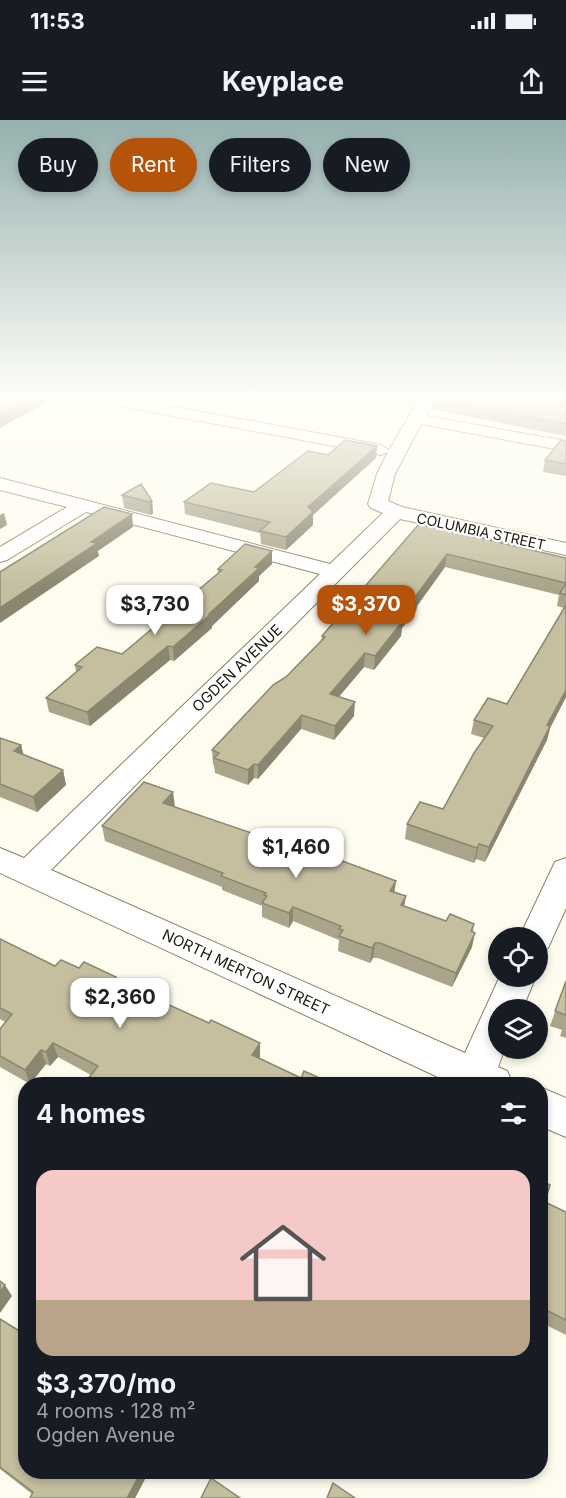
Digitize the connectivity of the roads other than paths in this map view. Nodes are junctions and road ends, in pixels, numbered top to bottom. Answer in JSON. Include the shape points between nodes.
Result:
{"nodes":[{"id":1,"x":391,"y":460,"type":"edge"},
{"id":2,"x":0,"y":484,"type":"edge"},
{"id":3,"x":83,"y":506,"type":"junction"},
{"id":4,"x":396,"y":512,"type":"junction"},
{"id":5,"x":566,"y":549,"type":"edge"},
{"id":6,"x":0,"y":556,"type":"edge"},
{"id":7,"x":336,"y":572,"type":"junction"},
{"id":8,"x":14,"y":866,"type":"edge"},
{"id":9,"x":566,"y":870,"type":"edge"},
{"id":10,"x":541,"y":927,"type":"edge"},
{"id":11,"x":488,"y":1059,"type":"edge"},
{"id":12,"x":476,"y":1077,"type":"edge"},
{"id":13,"x":484,"y":1077,"type":"edge"},
{"id":14,"x":548,"y":1110,"type":"edge"},
{"id":15,"x":566,"y":1118,"type":"edge"}],
"edges":[{"from":1,"to":4,"type":"street","via":[[381,482],[378,504]]},
{"from":2,"to":3,"type":"street"},
{"from":3,"to":6,"type":"street"},
{"from":3,"to":7,"type":"street"},
{"from":4,"to":5,"type":"street","name":"COLUMBIA STREET"},
{"from":4,"to":7,"type":"street","name":"OGDEN AVENUE"},
{"from":7,"to":8,"type":"street","name":"OGDEN AVENUE"},
{"from":8,"to":12,"type":"street","name":"NORTH MERTON STREET"},
{"from":9,"to":10,"type":"street"},
{"from":11,"to":13,"type":"street"},
{"from":14,"to":15,"type":"street"}]}
